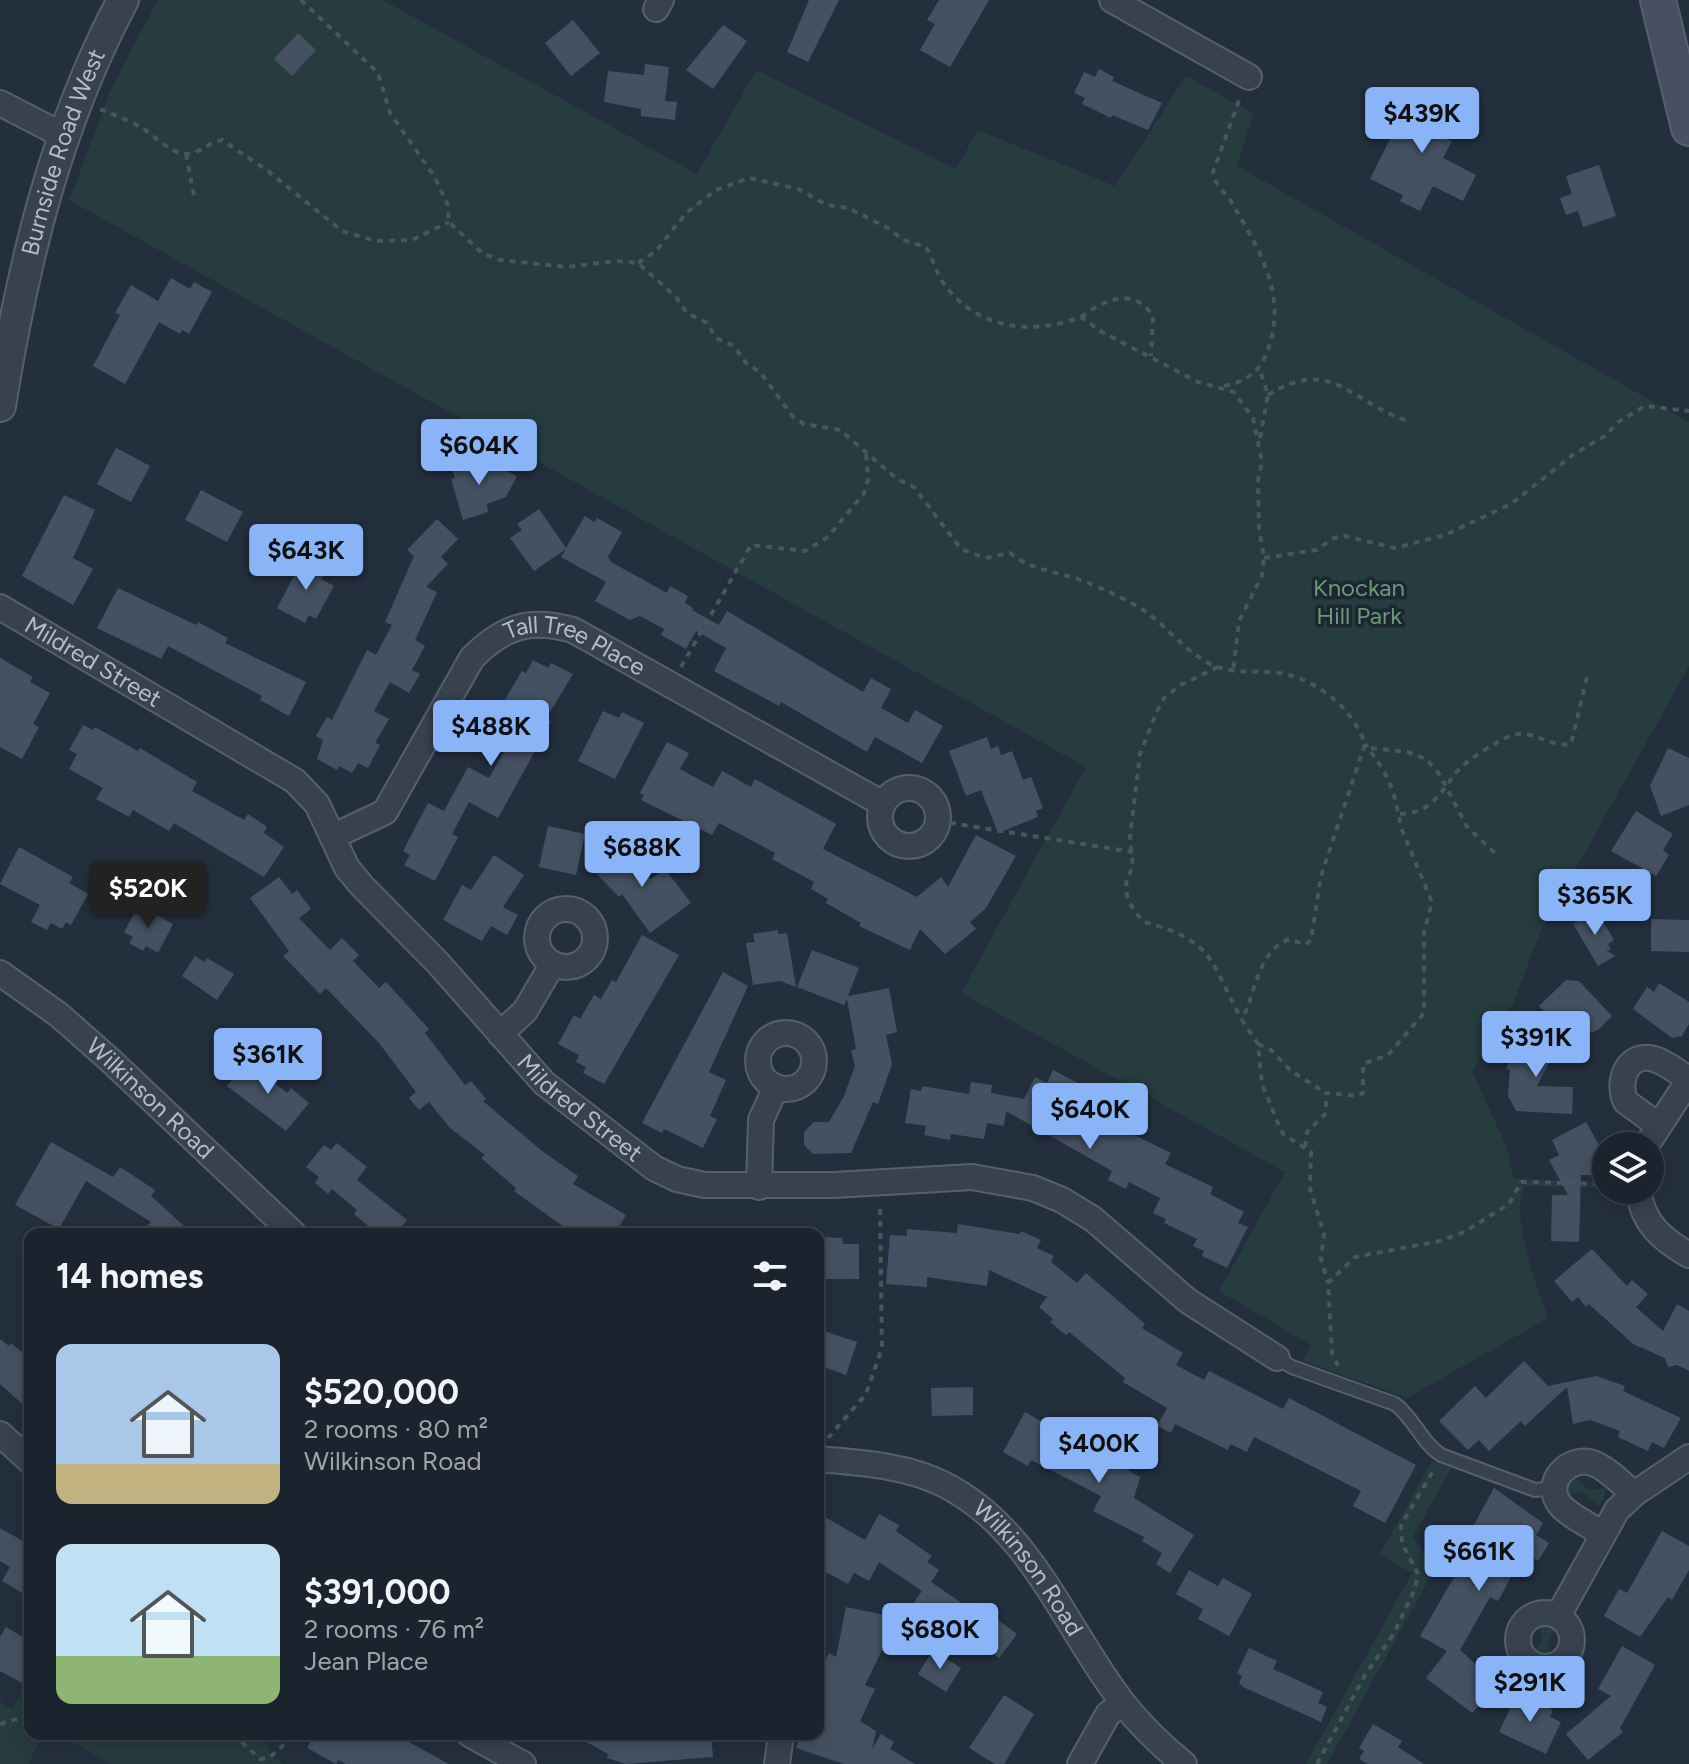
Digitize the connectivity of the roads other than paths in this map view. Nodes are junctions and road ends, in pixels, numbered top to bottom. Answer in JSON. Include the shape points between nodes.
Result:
{"nodes":[{"id":1,"x":123,"y":0,"type":"edge"},
{"id":2,"x":1112,"y":0,"type":"edge"},
{"id":3,"x":1658,"y":0,"type":"edge"},
{"id":4,"x":1249,"y":77,"type":"road end"},
{"id":5,"x":0,"y":103,"type":"edge"},
{"id":6,"x":1689,"y":128,"type":"edge"},
{"id":7,"x":62,"y":135,"type":"junction"},
{"id":8,"x":0,"y":406,"type":"edge"},
{"id":9,"x":0,"y":607,"type":"edge"},
{"id":10,"x":883,"y":804,"type":"junction"},
{"id":11,"x":334,"y":836,"type":"junction"},
{"id":12,"x":552,"y":965,"type":"dead end"},
{"id":13,"x":0,"y":973,"type":"edge"},
{"id":14,"x":500,"y":1034,"type":"junction"},
{"id":15,"x":1689,"y":1080,"type":"edge"},
{"id":16,"x":776,"y":1087,"type":"dead end"},
{"id":17,"x":1649,"y":1132,"type":"edge"},
{"id":18,"x":1655,"y":1132,"type":"edge"},
{"id":19,"x":759,"y":1187,"type":"junction"},
{"id":20,"x":1642,"y":1204,"type":"edge"},
{"id":21,"x":288,"y":1228,"type":"edge"},
{"id":22,"x":1689,"y":1255,"type":"edge"},
{"id":23,"x":1277,"y":1358,"type":"joint"},
{"id":24,"x":0,"y":1434,"type":"edge"},
{"id":25,"x":24,"y":1456,"type":"edge"},
{"id":26,"x":1689,"y":1457,"type":"edge"},
{"id":27,"x":824,"y":1460,"type":"edge"},
{"id":28,"x":1555,"y":1488,"type":"junction"},
{"id":29,"x":1634,"y":1494,"type":"junction"},
{"id":30,"x":1602,"y":1534,"type":"junction"},
{"id":31,"x":1558,"y":1616,"type":"dead end"},
{"id":32,"x":1122,"y":1703,"type":"junction"},
{"id":33,"x":480,"y":1740,"type":"edge"},
{"id":34,"x":780,"y":1740,"type":"edge"},
{"id":35,"x":523,"y":1764,"type":"edge"},
{"id":36,"x":777,"y":1764,"type":"edge"},
{"id":37,"x":1080,"y":1764,"type":"edge"},
{"id":38,"x":1184,"y":1764,"type":"edge"}],
"edges":[{"from":1,"to":7,"type":"street","name":"Burnside Road West"},
{"from":2,"to":4,"type":"street"},
{"from":3,"to":6,"type":"main road"},
{"from":5,"to":7,"type":"street"},
{"from":7,"to":8,"type":"street","name":"Burnside Road West","via":[[23,272]]},
{"from":9,"to":11,"type":"street","name":"Mildred Street","via":[[295,781],[317,804]]},
{"from":10,"to":10,"type":"street","via":[[900,789],[912,788],[932,799],[938,821],[925,842],[901,845],[882,829]]},
{"from":10,"to":11,"type":"street","name":"Tall Tree Place","via":[[573,630],[548,623],[509,630],[472,658],[385,812]]},
{"from":11,"to":14,"type":"street","name":"Mildred Street","via":[[347,868],[362,886]]},
{"from":12,"to":14,"type":"street","via":[[525,1011]]},
{"from":13,"to":21,"type":"street","name":"Wilkinson Road","via":[[110,1060]]},
{"from":14,"to":19,"type":"street","name":"Mildred Street","via":[[544,1083],[654,1168],[704,1185]]},
{"from":15,"to":17,"type":"street","via":[[1654,1059],[1625,1070],[1621,1080],[1626,1102]]},
{"from":15,"to":18,"type":"street"},
{"from":16,"to":19,"type":"street","via":[[761,1120]]},
{"from":19,"to":23,"type":"street","name":"Mildred Street","via":[[987,1178],[1033,1188],[1093,1219],[1188,1301]]},
{"from":20,"to":22,"type":"street","via":[[1646,1220],[1664,1241]]},
{"from":23,"to":28,"type":"lane","via":[[1395,1404],[1441,1455],[1535,1490]]},
{"from":24,"to":25,"type":"street"},
{"from":26,"to":29,"type":"street"},
{"from":27,"to":32,"type":"street","name":"Wilkinson Road","via":[[914,1473],[941,1482],[982,1508],[1018,1547]]},
{"from":28,"to":29,"type":"street","via":[[1564,1468],[1578,1461],[1594,1463]]},
{"from":28,"to":30,"type":"street","via":[[1562,1506]]},
{"from":29,"to":30,"type":"street"},
{"from":30,"to":31,"type":"street"},
{"from":32,"to":37,"type":"street","via":[[1108,1714]]},
{"from":32,"to":38,"type":"street","name":"Wilkinson Road"},
{"from":33,"to":35,"type":"street"},
{"from":34,"to":36,"type":"street"}]}
